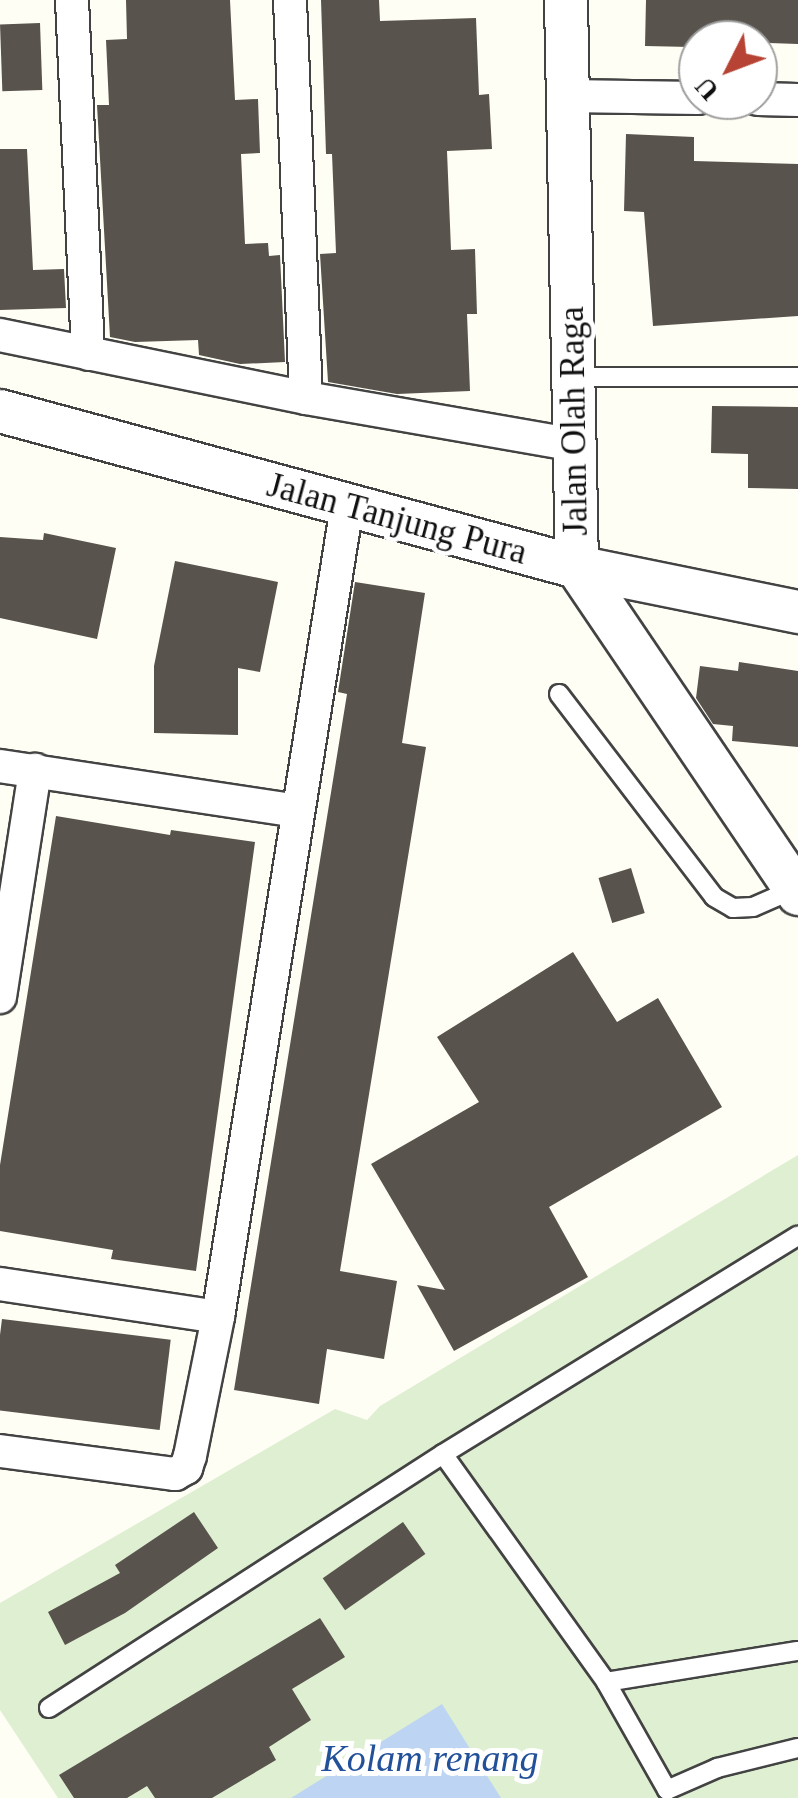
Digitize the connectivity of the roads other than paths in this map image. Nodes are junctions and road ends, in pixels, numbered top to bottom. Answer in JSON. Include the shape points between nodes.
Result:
{"nodes":[{"id":1,"x":72,"y":0,"type":"edge"},
{"id":2,"x":290,"y":0,"type":"edge"},
{"id":3,"x":566,"y":0,"type":"edge"},
{"id":4,"x":568,"y":96,"type":"junction"},
{"id":5,"x":678,"y":98,"type":"edge"},
{"id":6,"x":0,"y":335,"type":"edge"},
{"id":7,"x":88,"y":354,"type":"junction"},
{"id":8,"x":573,"y":377,"type":"junction"},
{"id":9,"x":798,"y":377,"type":"edge"},
{"id":10,"x":306,"y":398,"type":"junction"},
{"id":11,"x":0,"y":410,"type":"edge"},
{"id":12,"x":574,"y":444,"type":"junction"},
{"id":13,"x":348,"y":506,"type":"junction"},
{"id":14,"x":577,"y":568,"type":"junction"},
{"id":15,"x":798,"y":612,"type":"edge"},
{"id":16,"x":559,"y":694,"type":"dead end"},
{"id":17,"x":0,"y":766,"type":"edge"},
{"id":18,"x":35,"y":770,"type":"junction"},
{"id":19,"x":298,"y":811,"type":"junction"},
{"id":20,"x":796,"y":891,"type":"edge"},
{"id":21,"x":0,"y":997,"type":"edge"},
{"id":22,"x":798,"y":1236,"type":"edge"},
{"id":23,"x":0,"y":1284,"type":"edge"},
{"id":24,"x":218,"y":1317,"type":"junction"},
{"id":25,"x":0,"y":1451,"type":"edge"},
{"id":26,"x":442,"y":1454,"type":"junction"},
{"id":27,"x":798,"y":1651,"type":"edge"},
{"id":28,"x":606,"y":1682,"type":"junction"},
{"id":29,"x":49,"y":1708,"type":"dead end"},
{"id":30,"x":798,"y":1748,"type":"edge"},
{"id":31,"x":669,"y":1794,"type":"edge"}],
"edges":[{"from":1,"to":7,"type":"street"},
{"from":2,"to":10,"type":"street"},
{"from":3,"to":4,"type":"street","name":"Jalan Olah Raga"},
{"from":4,"to":5,"type":"street"},
{"from":4,"to":8,"type":"street","name":"Jalan Olah Raga"},
{"from":6,"to":7,"type":"street"},
{"from":7,"to":10,"type":"street"},
{"from":8,"to":9,"type":"lane"},
{"from":8,"to":12,"type":"street","name":"Jalan Olah Raga"},
{"from":10,"to":12,"type":"street"},
{"from":11,"to":13,"type":"street","name":"Jalan Tanjung Pura"},
{"from":12,"to":14,"type":"street","name":"Jalan Olah Raga"},
{"from":13,"to":14,"type":"street","name":"Jalan Tanjung Pura"},
{"from":13,"to":19,"type":"street"},
{"from":14,"to":15,"type":"street","name":"Jalan Tanjung Pura"},
{"from":14,"to":20,"type":"street","name":"Jalan Olah Raga"},
{"from":16,"to":20,"type":"lane","via":[[714,897],[733,908],[754,907]]},
{"from":17,"to":18,"type":"street"},
{"from":18,"to":19,"type":"street"},
{"from":18,"to":21,"type":"street"},
{"from":19,"to":24,"type":"street"},
{"from":22,"to":26,"type":"lane"},
{"from":23,"to":24,"type":"street"},
{"from":24,"to":25,"type":"street","via":[[186,1468],[175,1474]]},
{"from":26,"to":28,"type":"lane"},
{"from":26,"to":29,"type":"lane"},
{"from":27,"to":28,"type":"lane"},
{"from":28,"to":31,"type":"lane"},
{"from":30,"to":31,"type":"lane","via":[[716,1768]]}]}
